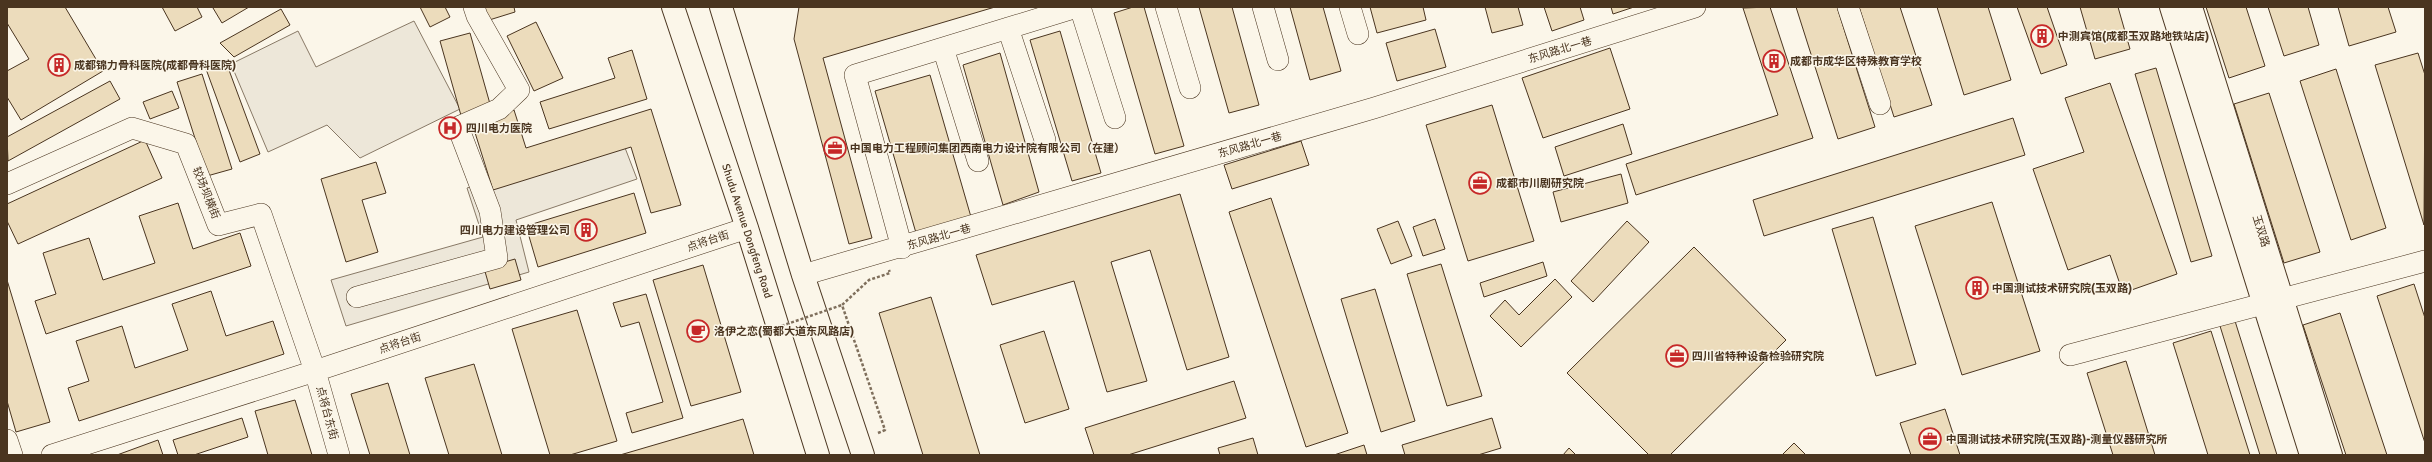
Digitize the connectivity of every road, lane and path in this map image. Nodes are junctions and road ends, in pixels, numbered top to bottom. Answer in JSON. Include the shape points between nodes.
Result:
{"nodes":[{"id":1,"x":474,"y":7,"type":"edge"},
{"id":2,"x":673,"y":7,"type":"edge"},
{"id":3,"x":721,"y":7,"type":"edge"},
{"id":4,"x":1077,"y":7,"type":"edge"},
{"id":5,"x":1080,"y":7,"type":"edge"},
{"id":6,"x":1166,"y":7,"type":"edge"},
{"id":7,"x":1263,"y":7,"type":"edge"},
{"id":8,"x":1350,"y":7,"type":"edge"},
{"id":9,"x":1695,"y":7,"type":"edge"},
{"id":10,"x":1848,"y":7,"type":"edge"},
{"id":11,"x":2171,"y":7,"type":"edge"},
{"id":12,"x":2191,"y":7,"type":"edge"},
{"id":13,"x":1008,"y":28,"type":"junction"},
{"id":14,"x":1358,"y":34,"type":"dead end"},
{"id":15,"x":943,"y":48,"type":"junction"},
{"id":16,"x":1278,"y":60,"type":"dead end"},
{"id":17,"x":1190,"y":88,"type":"dead end"},
{"id":18,"x":1880,"y":104,"type":"dead end"},
{"id":19,"x":1115,"y":118,"type":"dead end"},
{"id":20,"x":1045,"y":140,"type":"dead end"},
{"id":21,"x":978,"y":161,"type":"dead end"},
{"id":22,"x":7,"y":184,"type":"edge"},
{"id":23,"x":747,"y":228,"type":"junction"},
{"id":24,"x":902,"y":248,"type":"junction"},
{"id":25,"x":2425,"y":261,"type":"edge"},
{"id":26,"x":890,"y":273,"type":"dead end"},
{"id":27,"x":803,"y":275,"type":"junction"},
{"id":28,"x":357,"y":297,"type":"dead end"},
{"id":29,"x":2273,"y":300,"type":"junction"},
{"id":30,"x":842,"y":305,"type":"junction"},
{"id":31,"x":758,"y":334,"type":"dead end"},
{"id":32,"x":2070,"y":355,"type":"dead end"},
{"id":33,"x":315,"y":371,"type":"junction"},
{"id":34,"x":879,"y":414,"type":"dead end"},
{"id":35,"x":7,"y":440,"type":"edge"},
{"id":36,"x":12,"y":455,"type":"edge"},
{"id":37,"x":52,"y":455,"type":"edge"},
{"id":38,"x":339,"y":455,"type":"edge"},
{"id":39,"x":818,"y":455,"type":"edge"},
{"id":40,"x":863,"y":455,"type":"edge"},
{"id":41,"x":2311,"y":455,"type":"edge"},
{"id":42,"x":2331,"y":455,"type":"edge"}],
"edges":[{"from":1,"to":28,"type":"street","via":[[519,90],[499,109],[458,127],[490,211],[497,258]]},
{"from":2,"to":23,"type":"main road","name":"Shudu Avenue Dongfeng Road"},
{"from":3,"to":27,"type":"main road"},
{"from":4,"to":13,"type":"street"},
{"from":5,"to":19,"type":"street"},
{"from":6,"to":17,"type":"street"},
{"from":7,"to":16,"type":"street"},
{"from":8,"to":14,"type":"street"},
{"from":9,"to":24,"type":"street","name":"东风路北一巷","via":[[1374,108]]},
{"from":10,"to":18,"type":"street"},
{"from":11,"to":29,"type":"main road","name":"玉双路"},
{"from":12,"to":29,"type":"main road","name":"玉双路"},
{"from":13,"to":15,"type":"street"},
{"from":13,"to":20,"type":"street"},
{"from":15,"to":21,"type":"street"},
{"from":15,"to":24,"type":"street","via":[[855,75]]},
{"from":22,"to":33,"type":"street","name":"较场坝横街","via":[[132,128],[186,144],[218,225],[261,214]]},
{"from":23,"to":33,"type":"street","name":"点将台街"},
{"from":23,"to":39,"type":"main road","name":"Shudu Avenue Dongfeng Road"},
{"from":24,"to":27,"type":"street","name":"东风路北一巷"},
{"from":25,"to":29,"type":"street"},
{"from":26,"to":30,"type":"path","via":[[869,280]]},
{"from":27,"to":40,"type":"main road"},
{"from":29,"to":32,"type":"street"},
{"from":29,"to":41,"type":"main road","name":"玉双路"},
{"from":29,"to":42,"type":"main road","name":"玉双路"},
{"from":30,"to":31,"type":"path","bridge":true},
{"from":30,"to":34,"type":"path"},
{"from":33,"to":37,"type":"street","name":"点将台街"},
{"from":33,"to":38,"type":"street","name":"点将台东街"},
{"from":35,"to":36,"type":"street"}]}
